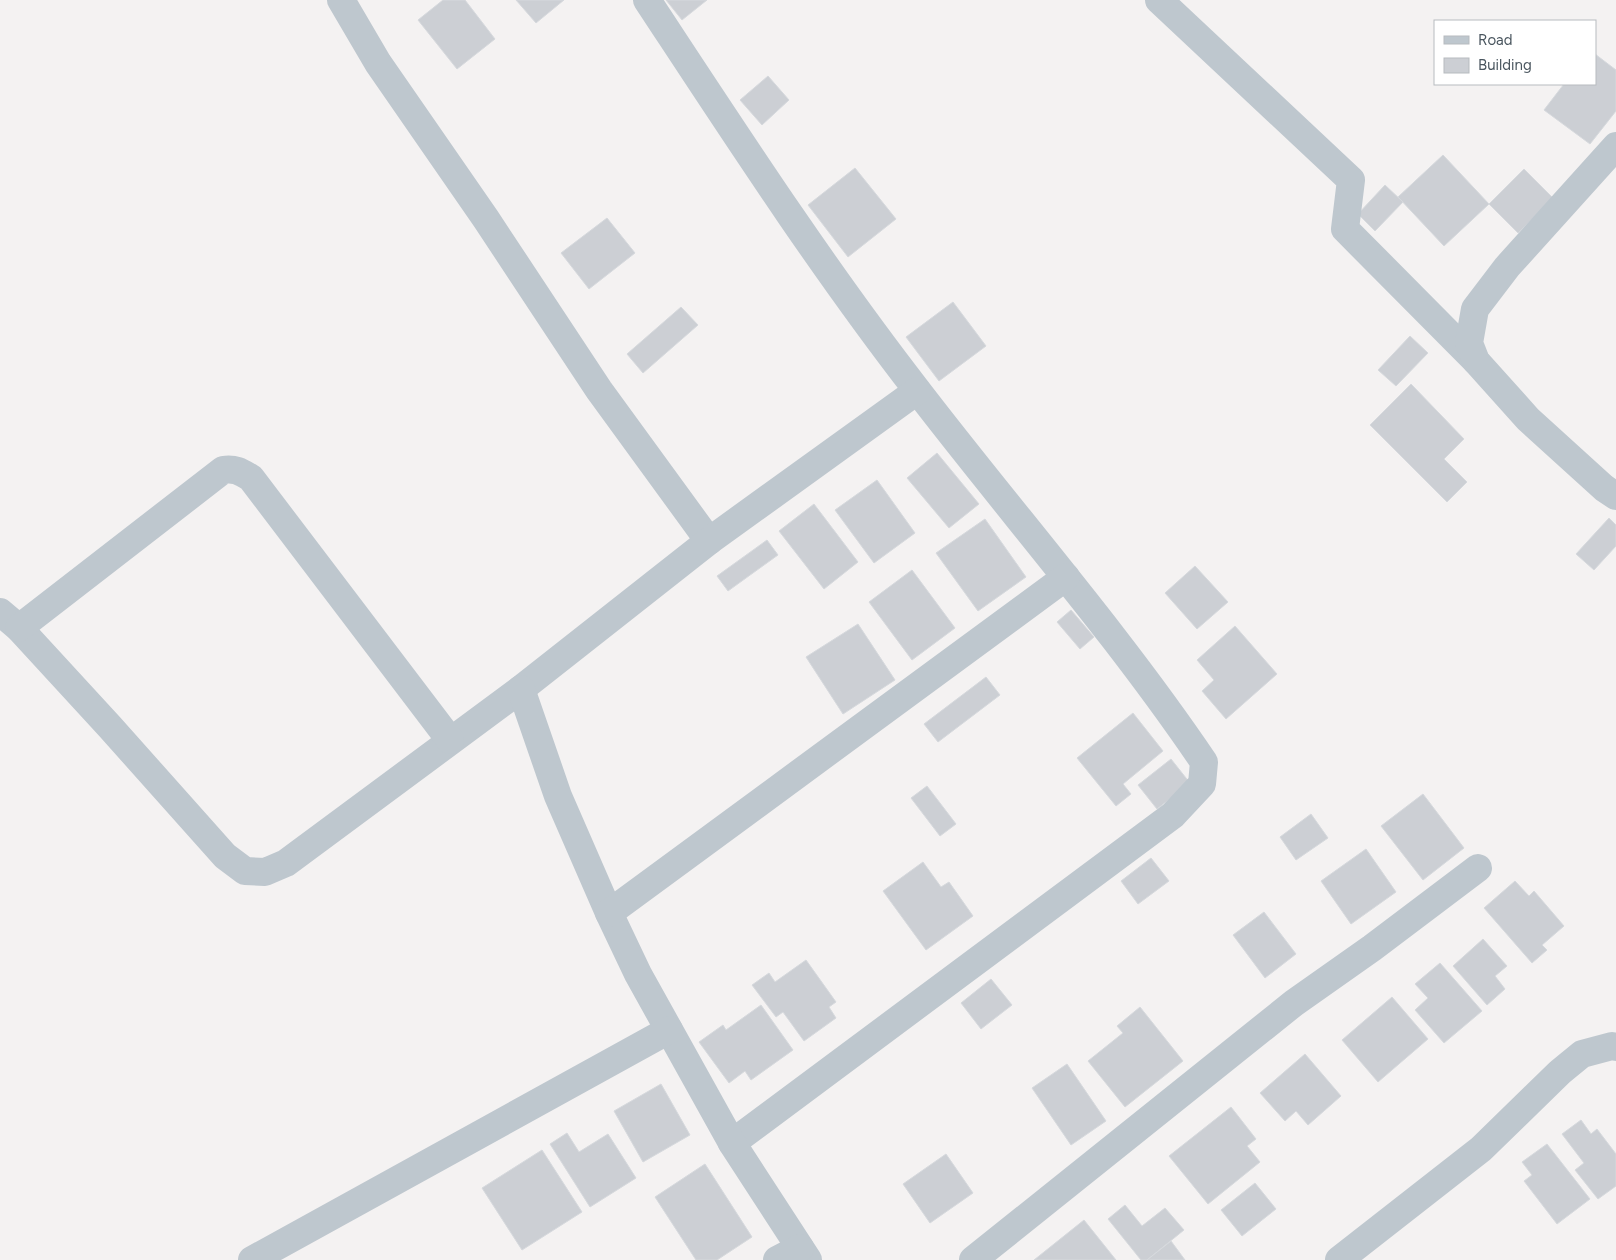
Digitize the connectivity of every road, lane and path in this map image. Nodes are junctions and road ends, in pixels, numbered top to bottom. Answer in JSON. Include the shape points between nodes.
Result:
{"nodes":[{"id":1,"x":341,"y":0,"type":"edge"},
{"id":2,"x":647,"y":0,"type":"edge"},
{"id":3,"x":1159,"y":0,"type":"edge"},
{"id":4,"x":1616,"y":146,"type":"edge"},
{"id":5,"x":1476,"y":362,"type":"junction"},
{"id":6,"x":917,"y":391,"type":"junction"},
{"id":7,"x":1616,"y":496,"type":"edge"},
{"id":8,"x":709,"y":541,"type":"junction"},
{"id":9,"x":1066,"y":577,"type":"junction"},
{"id":10,"x":10,"y":620,"type":"edge"},
{"id":11,"x":520,"y":689,"type":"junction"},
{"id":12,"x":450,"y":740,"type":"junction"},
{"id":13,"x":1478,"y":868,"type":"dead end"},
{"id":14,"x":609,"y":914,"type":"junction"},
{"id":15,"x":669,"y":1030,"type":"junction"},
{"id":16,"x":1616,"y":1046,"type":"edge"},
{"id":17,"x":732,"y":1143,"type":"junction"},
{"id":18,"x":269,"y":1256,"type":"edge"},
{"id":19,"x":795,"y":1256,"type":"edge"},
{"id":20,"x":973,"y":1260,"type":"edge"},
{"id":21,"x":1339,"y":1260,"type":"edge"}],
"edges":[{"from":1,"to":8,"type":"street","via":[[378,63],[599,390]]},
{"from":2,"to":6,"type":"street","via":[[835,281]]},
{"from":3,"to":5,"type":"street","via":[[1351,180],[1345,229]]},
{"from":4,"to":5,"type":"street","via":[[1507,267],[1475,309],[1469,342]]},
{"from":5,"to":7,"type":"street","via":[[1528,419]]},
{"from":6,"to":8,"type":"street"},
{"from":6,"to":9,"type":"street"},
{"from":8,"to":11,"type":"street"},
{"from":9,"to":14,"type":"street"},
{"from":9,"to":17,"type":"street","via":[[1174,717],[1204,762],[1202,784],[1173,815]]},
{"from":10,"to":12,"type":"street","via":[[225,856],[245,871],[265,872],[286,863]]},
{"from":10,"to":12,"type":"street","via":[[223,470],[241,471],[251,478]]},
{"from":11,"to":12,"type":"street"},
{"from":11,"to":14,"type":"street","via":[[558,796]]},
{"from":13,"to":20,"type":"street","via":[[1294,1003]]},
{"from":14,"to":15,"type":"street"},
{"from":15,"to":17,"type":"street"},
{"from":15,"to":18,"type":"street"},
{"from":16,"to":21,"type":"street","via":[[1582,1054],[1481,1149]]},
{"from":17,"to":19,"type":"street"}]}
